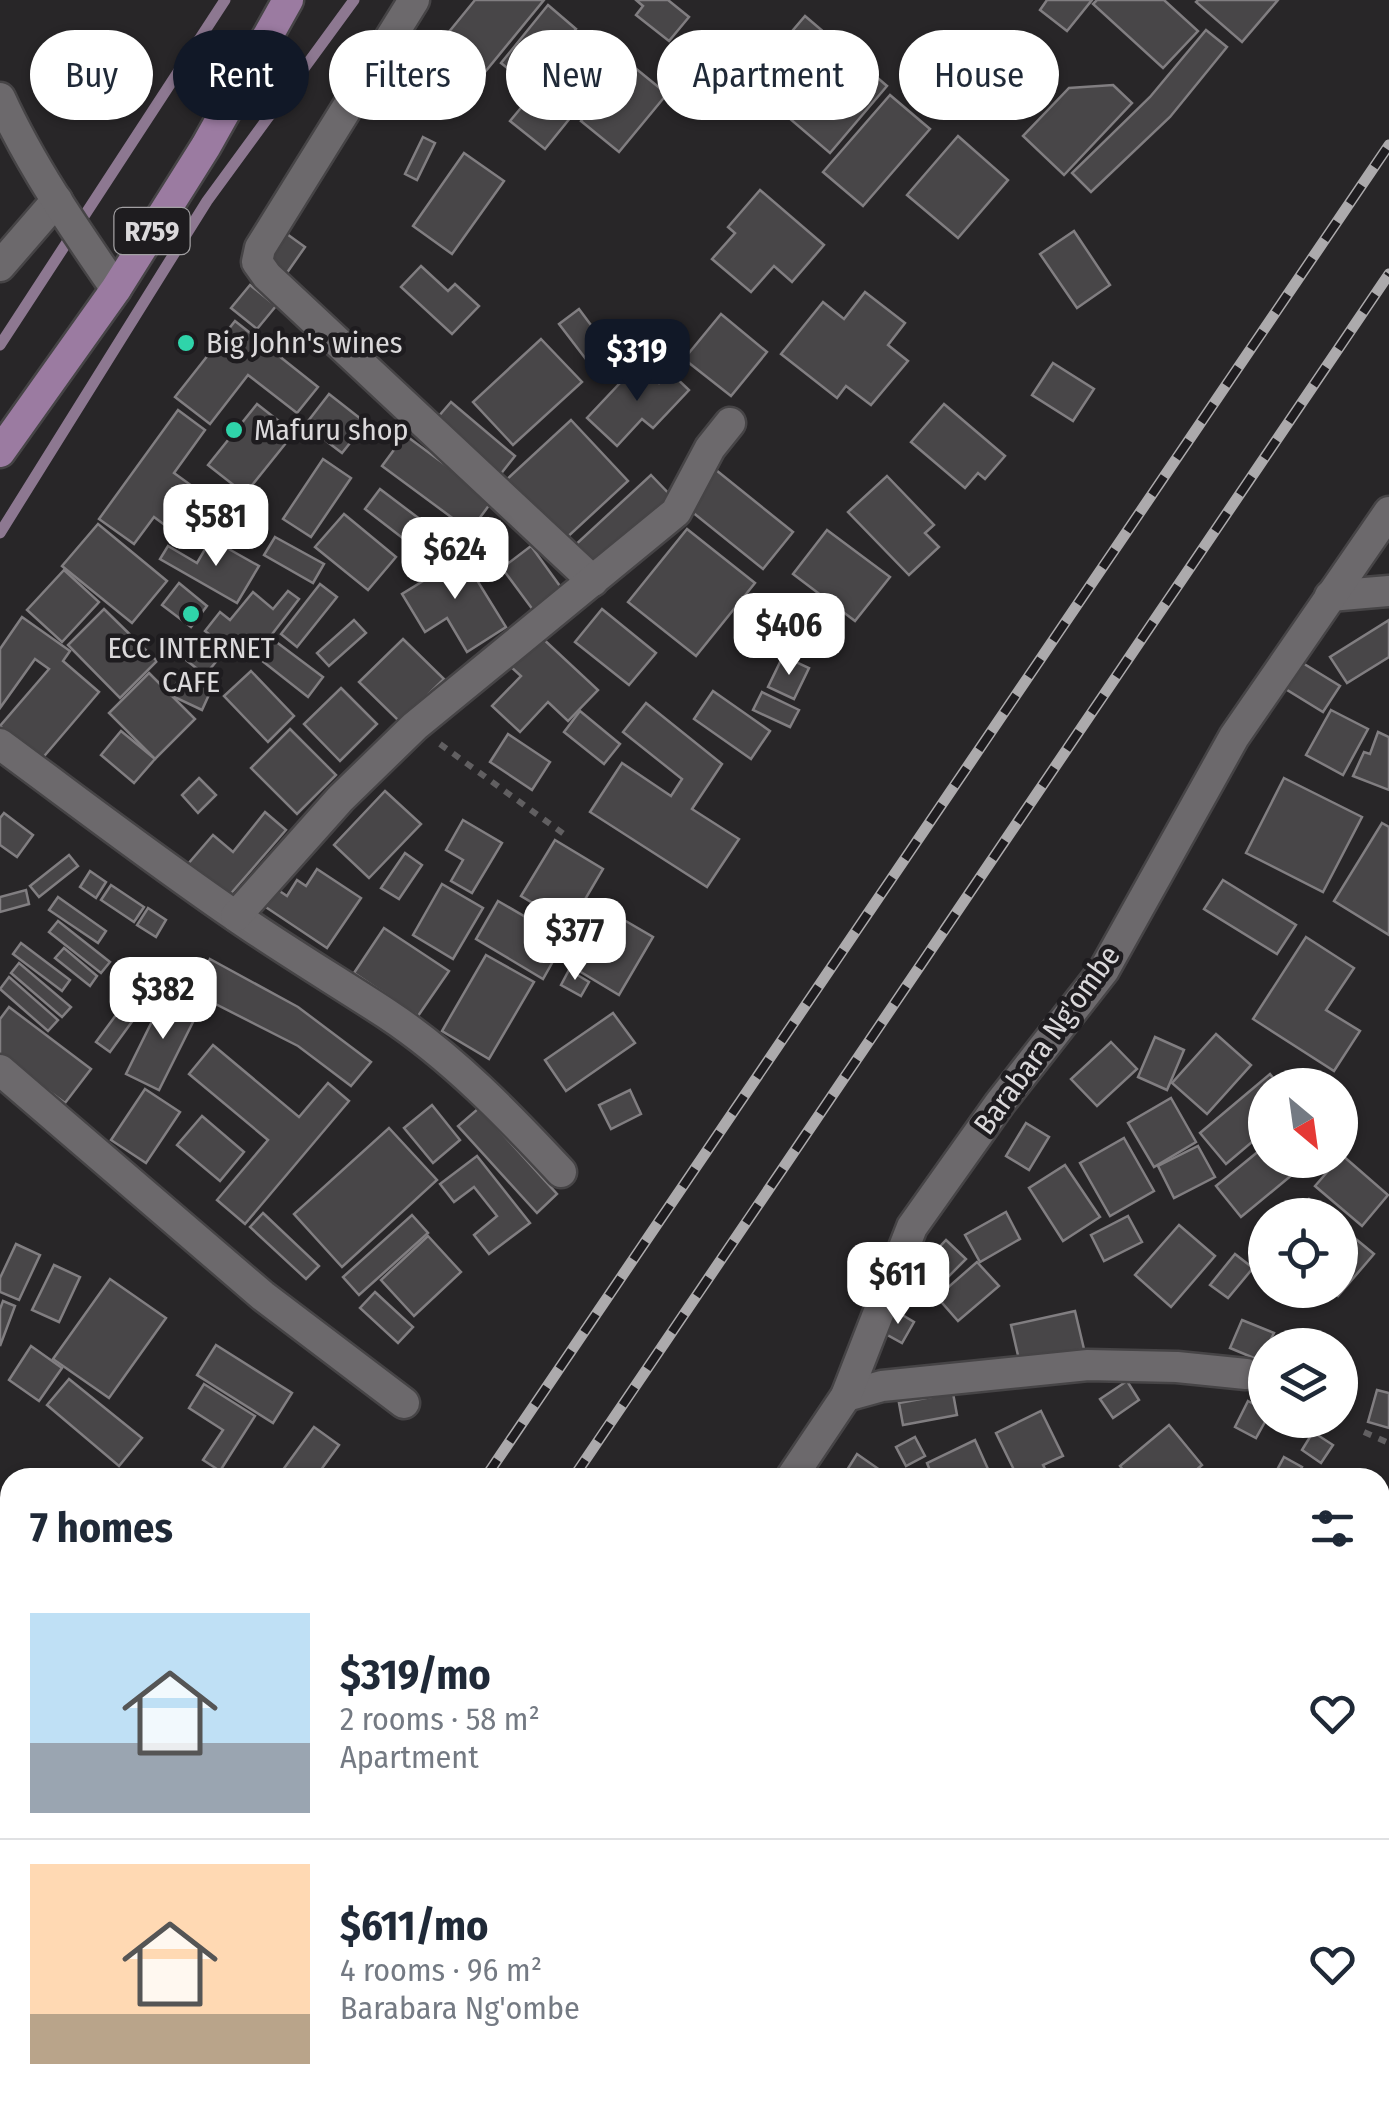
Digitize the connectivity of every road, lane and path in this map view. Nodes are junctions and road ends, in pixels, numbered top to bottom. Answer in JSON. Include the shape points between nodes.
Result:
{"nodes":[{"id":1,"x":288,"y":0,"type":"edge"},
{"id":2,"x":414,"y":0,"type":"edge"},
{"id":3,"x":0,"y":98,"type":"edge"},
{"id":4,"x":57,"y":200,"type":"junction"},
{"id":5,"x":0,"y":266,"type":"edge"},
{"id":6,"x":116,"y":288,"type":"junction"},
{"id":7,"x":730,"y":423,"type":"dead end"},
{"id":8,"x":0,"y":452,"type":"edge"},
{"id":9,"x":1389,"y":512,"type":"edge"},
{"id":10,"x":593,"y":581,"type":"junction"},
{"id":11,"x":1389,"y":591,"type":"edge"},
{"id":12,"x":1330,"y":596,"type":"junction"},
{"id":13,"x":416,"y":726,"type":"junction"},
{"id":14,"x":0,"y":744,"type":"edge"},
{"id":15,"x":568,"y":838,"type":"dead end"},
{"id":16,"x":236,"y":916,"type":"junction"},
{"id":17,"x":0,"y":1070,"type":"edge"},
{"id":18,"x":561,"y":1172,"type":"dead end"},
{"id":19,"x":1246,"y":1374,"type":"dead end"},
{"id":20,"x":846,"y":1396,"type":"junction"},
{"id":21,"x":404,"y":1403,"type":"dead end"},
{"id":22,"x":1364,"y":1432,"type":"dead end"},
{"id":23,"x":1389,"y":1444,"type":"edge"},
{"id":24,"x":798,"y":1468,"type":"edge"}],
"edges":[{"from":1,"to":6,"type":"main road","number":"R759"},
{"from":2,"to":10,"type":"street","via":[[260,248],[258,262]]},
{"from":3,"to":4,"type":"street"},
{"from":4,"to":5,"type":"street"},
{"from":4,"to":6,"type":"street"},
{"from":6,"to":8,"type":"main road","number":"R759"},
{"from":7,"to":10,"type":"street","via":[[676,512]]},
{"from":9,"to":12,"type":"street","name":"Barabara Ng'ombe"},
{"from":10,"to":13,"type":"street"},
{"from":11,"to":12,"type":"street"},
{"from":12,"to":20,"type":"street","name":"Barabara Ng'ombe","via":[[1234,737],[1104,970],[912,1228]]},
{"from":13,"to":15,"type":"path"},
{"from":13,"to":16,"type":"street","via":[[340,798]]},
{"from":14,"to":16,"type":"street"},
{"from":16,"to":18,"type":"street","via":[[448,1062]]},
{"from":17,"to":21,"type":"street","via":[[262,1296]]},
{"from":19,"to":20,"type":"street","via":[[1088,1365],[882,1386]]},
{"from":20,"to":24,"type":"street","name":"Barabara Ng'ombe"},
{"from":22,"to":23,"type":"path"}]}
